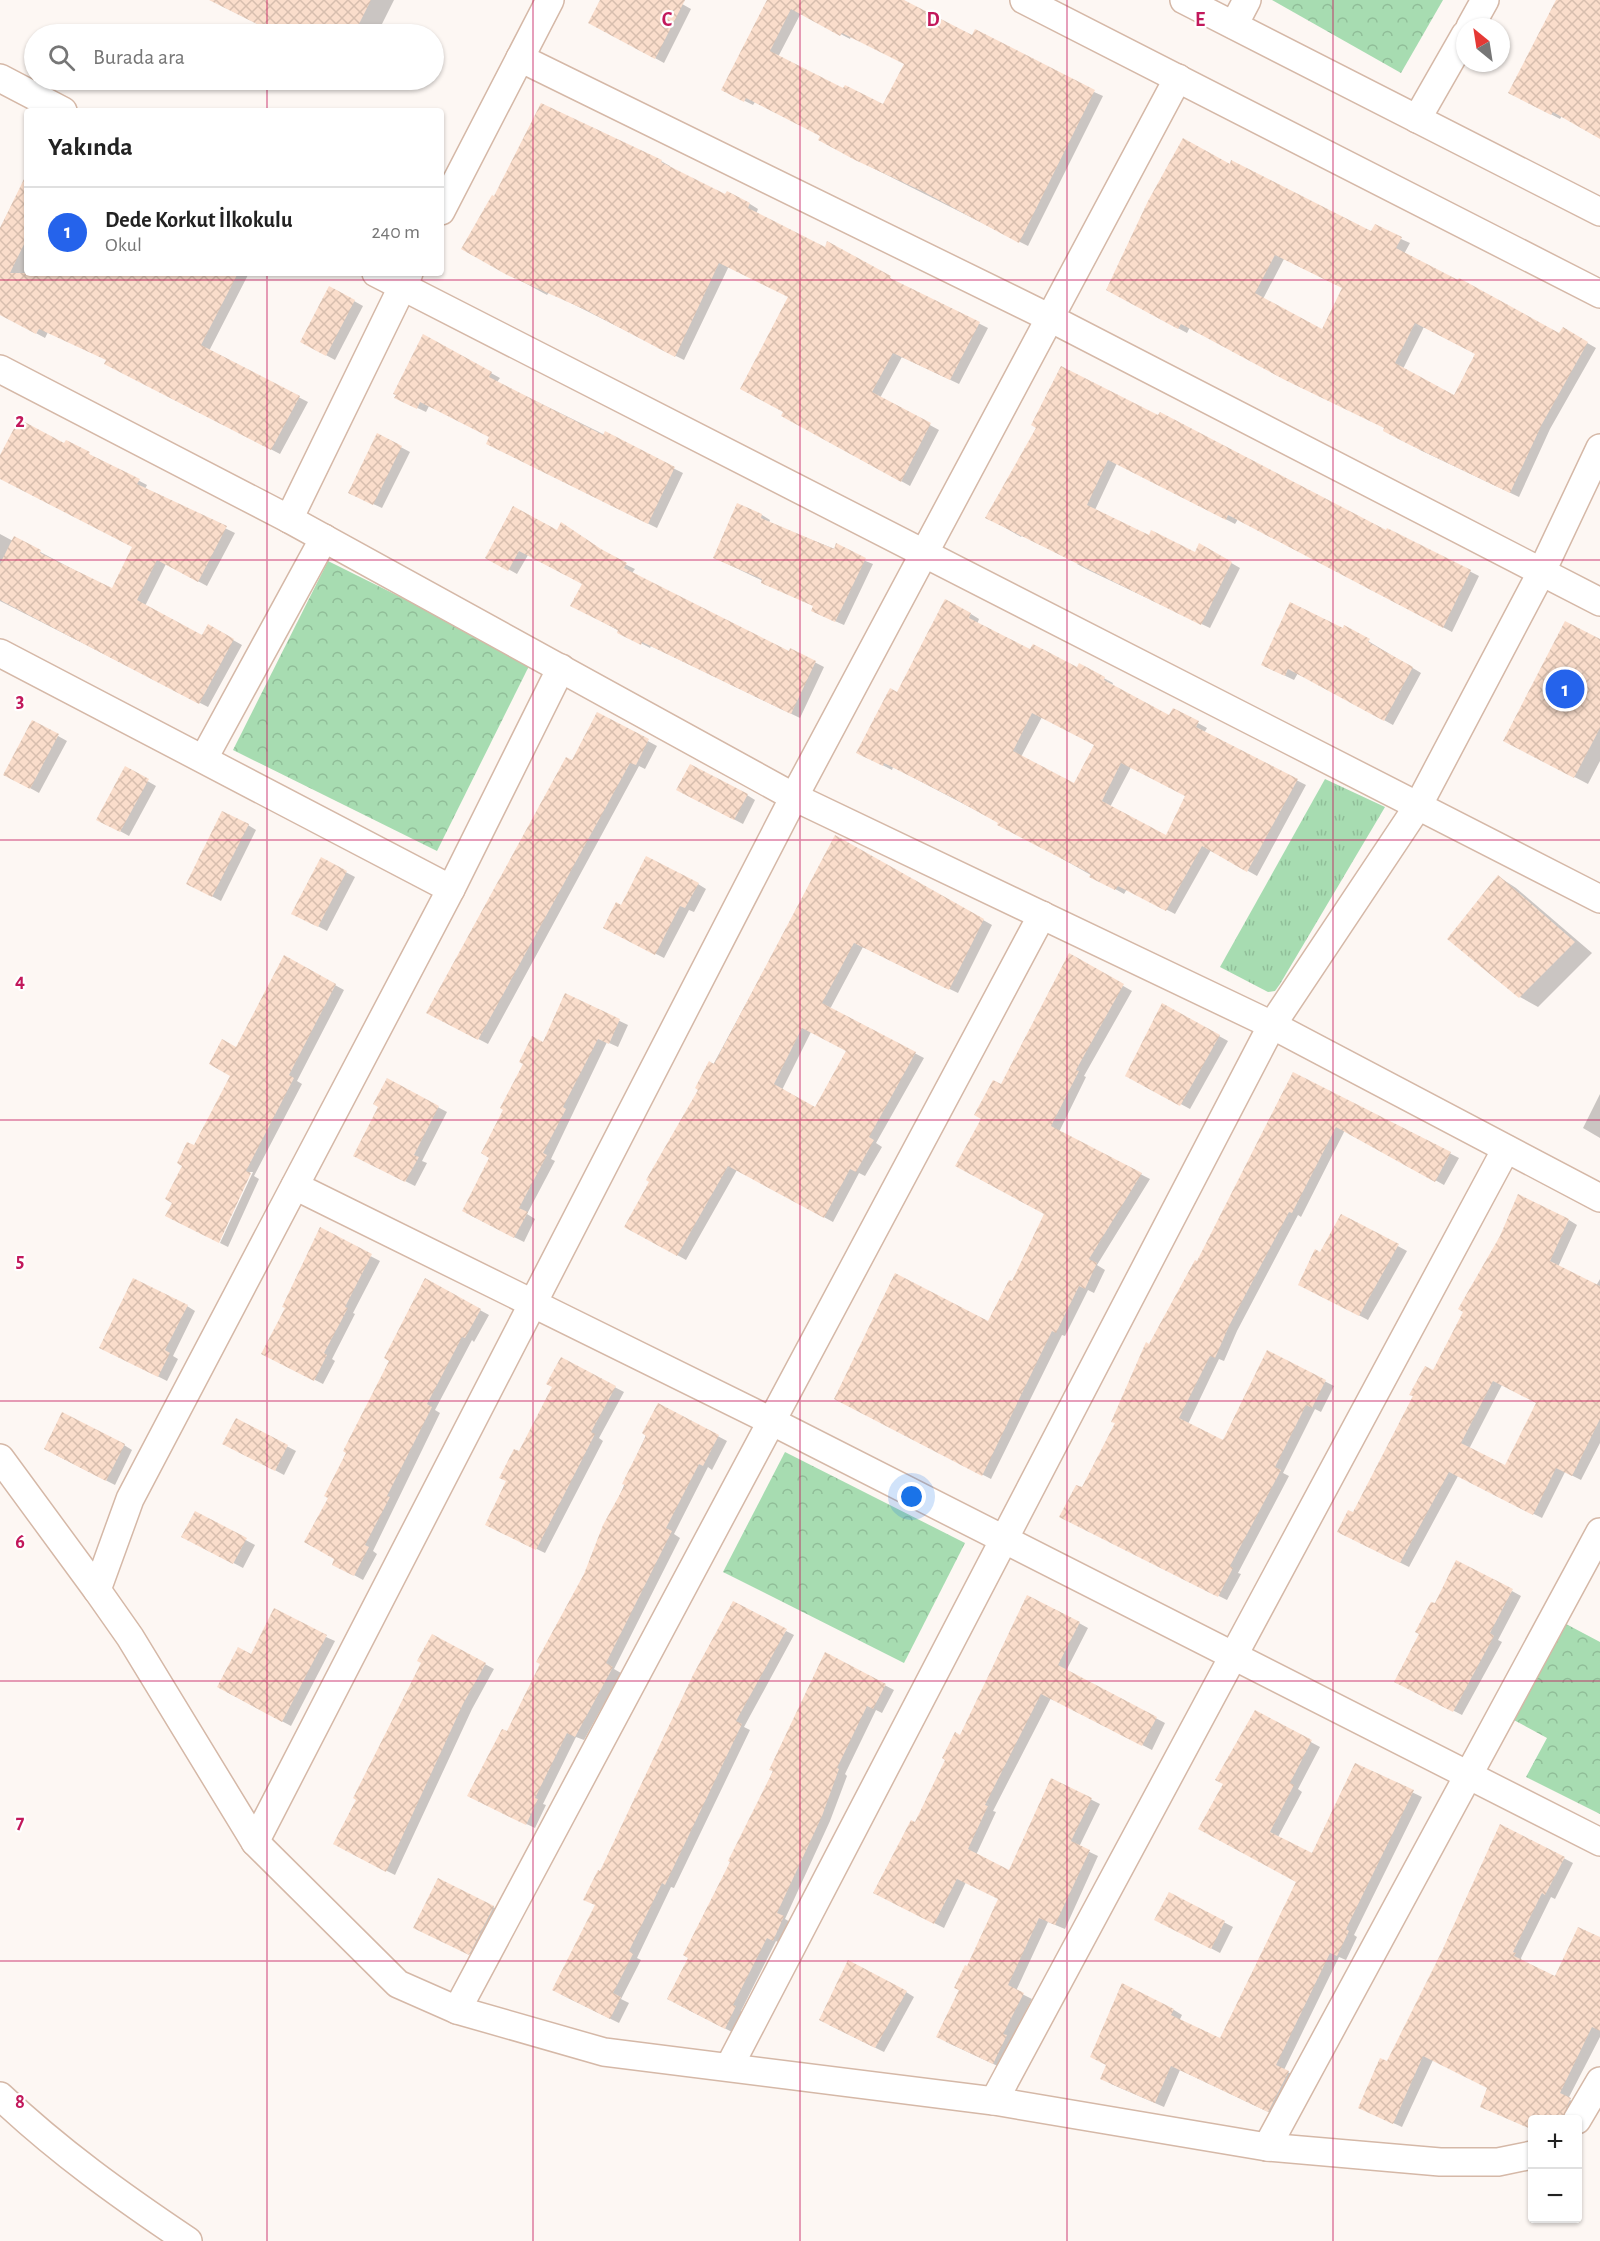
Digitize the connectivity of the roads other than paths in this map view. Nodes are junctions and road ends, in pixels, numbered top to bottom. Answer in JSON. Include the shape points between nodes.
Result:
{"nodes":[{"id":1,"x":550,"y":0,"type":"edge"},
{"id":2,"x":1024,"y":0,"type":"edge"},
{"id":3,"x":1184,"y":0,"type":"edge"},
{"id":4,"x":1246,"y":0,"type":"edge"},
{"id":5,"x":1485,"y":0,"type":"edge"},
{"id":6,"x":1475,"y":18,"type":"edge"},
{"id":7,"x":1234,"y":25,"type":"junction"},
{"id":8,"x":1456,"y":51,"type":"edge"},
{"id":9,"x":520,"y":58,"type":"junction"},
{"id":10,"x":0,"y":78,"type":"edge"},
{"id":11,"x":1178,"y":78,"type":"junction"},
{"id":12,"x":57,"y":108,"type":"edge"},
{"id":13,"x":1417,"y":118,"type":"junction"},
{"id":14,"x":444,"y":205,"type":"edge"},
{"id":15,"x":1600,"y":212,"type":"edge"},
{"id":16,"x":388,"y":276,"type":"edge"},
{"id":17,"x":405,"y":280,"type":"edge"},
{"id":18,"x":1600,"y":294,"type":"edge"},
{"id":19,"x":1050,"y":318,"type":"junction"},
{"id":20,"x":0,"y":369,"type":"edge"},
{"id":21,"x":1600,"y":448,"type":"edge"},
{"id":22,"x":290,"y":519,"type":"junction"},
{"id":23,"x":324,"y":538,"type":"junction"},
{"id":24,"x":924,"y":554,"type":"junction"},
{"id":25,"x":1541,"y":573,"type":"junction"},
{"id":26,"x":1600,"y":602,"type":"edge"},
{"id":27,"x":0,"y":653,"type":"edge"},
{"id":28,"x":561,"y":668,"type":"junction"},
{"id":29,"x":204,"y":758,"type":"junction"},
{"id":30,"x":794,"y":797,"type":"junction"},
{"id":31,"x":1418,"y":806,"type":"junction"},
{"id":32,"x":451,"y":889,"type":"junction"},
{"id":33,"x":1600,"y":899,"type":"edge"},
{"id":34,"x":1042,"y":915,"type":"junction"},
{"id":35,"x":1272,"y":1025,"type":"junction"},
{"id":36,"x":1506,"y":1149,"type":"junction"},
{"id":37,"x":295,"y":1186,"type":"junction"},
{"id":38,"x":1600,"y":1198,"type":"edge"},
{"id":39,"x":533,"y":1304,"type":"junction"},
{"id":40,"x":771,"y":1421,"type":"junction"},
{"id":41,"x":0,"y":1458,"type":"edge"},
{"id":42,"x":1600,"y":1532,"type":"edge"},
{"id":43,"x":1004,"y":1540,"type":"junction"},
{"id":44,"x":97,"y":1590,"type":"junction"},
{"id":45,"x":1233,"y":1656,"type":"junction"},
{"id":46,"x":1468,"y":1776,"type":"junction"},
{"id":47,"x":255,"y":1842,"type":"junction"},
{"id":48,"x":1600,"y":1842,"type":"edge"},
{"id":49,"x":457,"y":2010,"type":"junction"},
{"id":50,"x":729,"y":2067,"type":"junction"},
{"id":51,"x":1600,"y":2080,"type":"edge"},
{"id":52,"x":0,"y":2096,"type":"edge"},
{"id":53,"x":994,"y":2101,"type":"junction"},
{"id":54,"x":1580,"y":2115,"type":"edge"},
{"id":55,"x":1268,"y":2147,"type":"junction"},
{"id":56,"x":1528,"y":2156,"type":"edge"},
{"id":57,"x":188,"y":2241,"type":"edge"}],
"edges":[{"from":1,"to":9,"type":"street"},
{"from":2,"to":11,"type":"street"},
{"from":3,"to":7,"type":"street"},
{"from":4,"to":7,"type":"street"},
{"from":5,"to":6,"type":"street"},
{"from":7,"to":13,"type":"street"},
{"from":8,"to":13,"type":"street"},
{"from":9,"to":14,"type":"street"},
{"from":9,"to":19,"type":"street"},
{"from":10,"to":12,"type":"street"},
{"from":11,"to":18,"type":"street"},
{"from":11,"to":19,"type":"street"},
{"from":13,"to":15,"type":"street"},
{"from":16,"to":17,"type":"street"},
{"from":17,"to":22,"type":"street"},
{"from":17,"to":24,"type":"street"},
{"from":19,"to":24,"type":"street"},
{"from":19,"to":25,"type":"street"},
{"from":20,"to":22,"type":"street"},
{"from":21,"to":25,"type":"street"},
{"from":22,"to":23,"type":"street"},
{"from":23,"to":28,"type":"street"},
{"from":23,"to":29,"type":"street"},
{"from":24,"to":30,"type":"street"},
{"from":24,"to":31,"type":"street"},
{"from":25,"to":26,"type":"street"},
{"from":25,"to":31,"type":"street"},
{"from":27,"to":29,"type":"street"},
{"from":28,"to":30,"type":"street"},
{"from":28,"to":32,"type":"street"},
{"from":29,"to":32,"type":"street"},
{"from":30,"to":34,"type":"street"},
{"from":30,"to":39,"type":"street"},
{"from":31,"to":33,"type":"street"},
{"from":31,"to":35,"type":"street"},
{"from":32,"to":37,"type":"street"},
{"from":34,"to":35,"type":"street"},
{"from":34,"to":40,"type":"street"},
{"from":35,"to":36,"type":"street"},
{"from":35,"to":43,"type":"street"},
{"from":36,"to":38,"type":"street"},
{"from":36,"to":45,"type":"street"},
{"from":37,"to":39,"type":"street"},
{"from":37,"to":44,"type":"street","via":[[130,1499]]},
{"from":39,"to":40,"type":"street"},
{"from":39,"to":47,"type":"street"},
{"from":40,"to":43,"type":"street"},
{"from":40,"to":49,"type":"street"},
{"from":41,"to":44,"type":"street"},
{"from":42,"to":46,"type":"street"},
{"from":43,"to":45,"type":"street"},
{"from":43,"to":50,"type":"street"},
{"from":44,"to":47,"type":"street"},
{"from":45,"to":46,"type":"street"},
{"from":45,"to":53,"type":"street"},
{"from":46,"to":48,"type":"street"},
{"from":46,"to":55,"type":"street"},
{"from":47,"to":49,"type":"street","via":[[398,1984]]},
{"from":49,"to":50,"type":"street","via":[[604,2052]]},
{"from":50,"to":53,"type":"street"},
{"from":51,"to":54,"type":"street"},
{"from":52,"to":57,"type":"street","via":[[46,2139]]},
{"from":53,"to":55,"type":"street"},
{"from":55,"to":56,"type":"street","via":[[1440,2163],[1498,2162]]}]}
